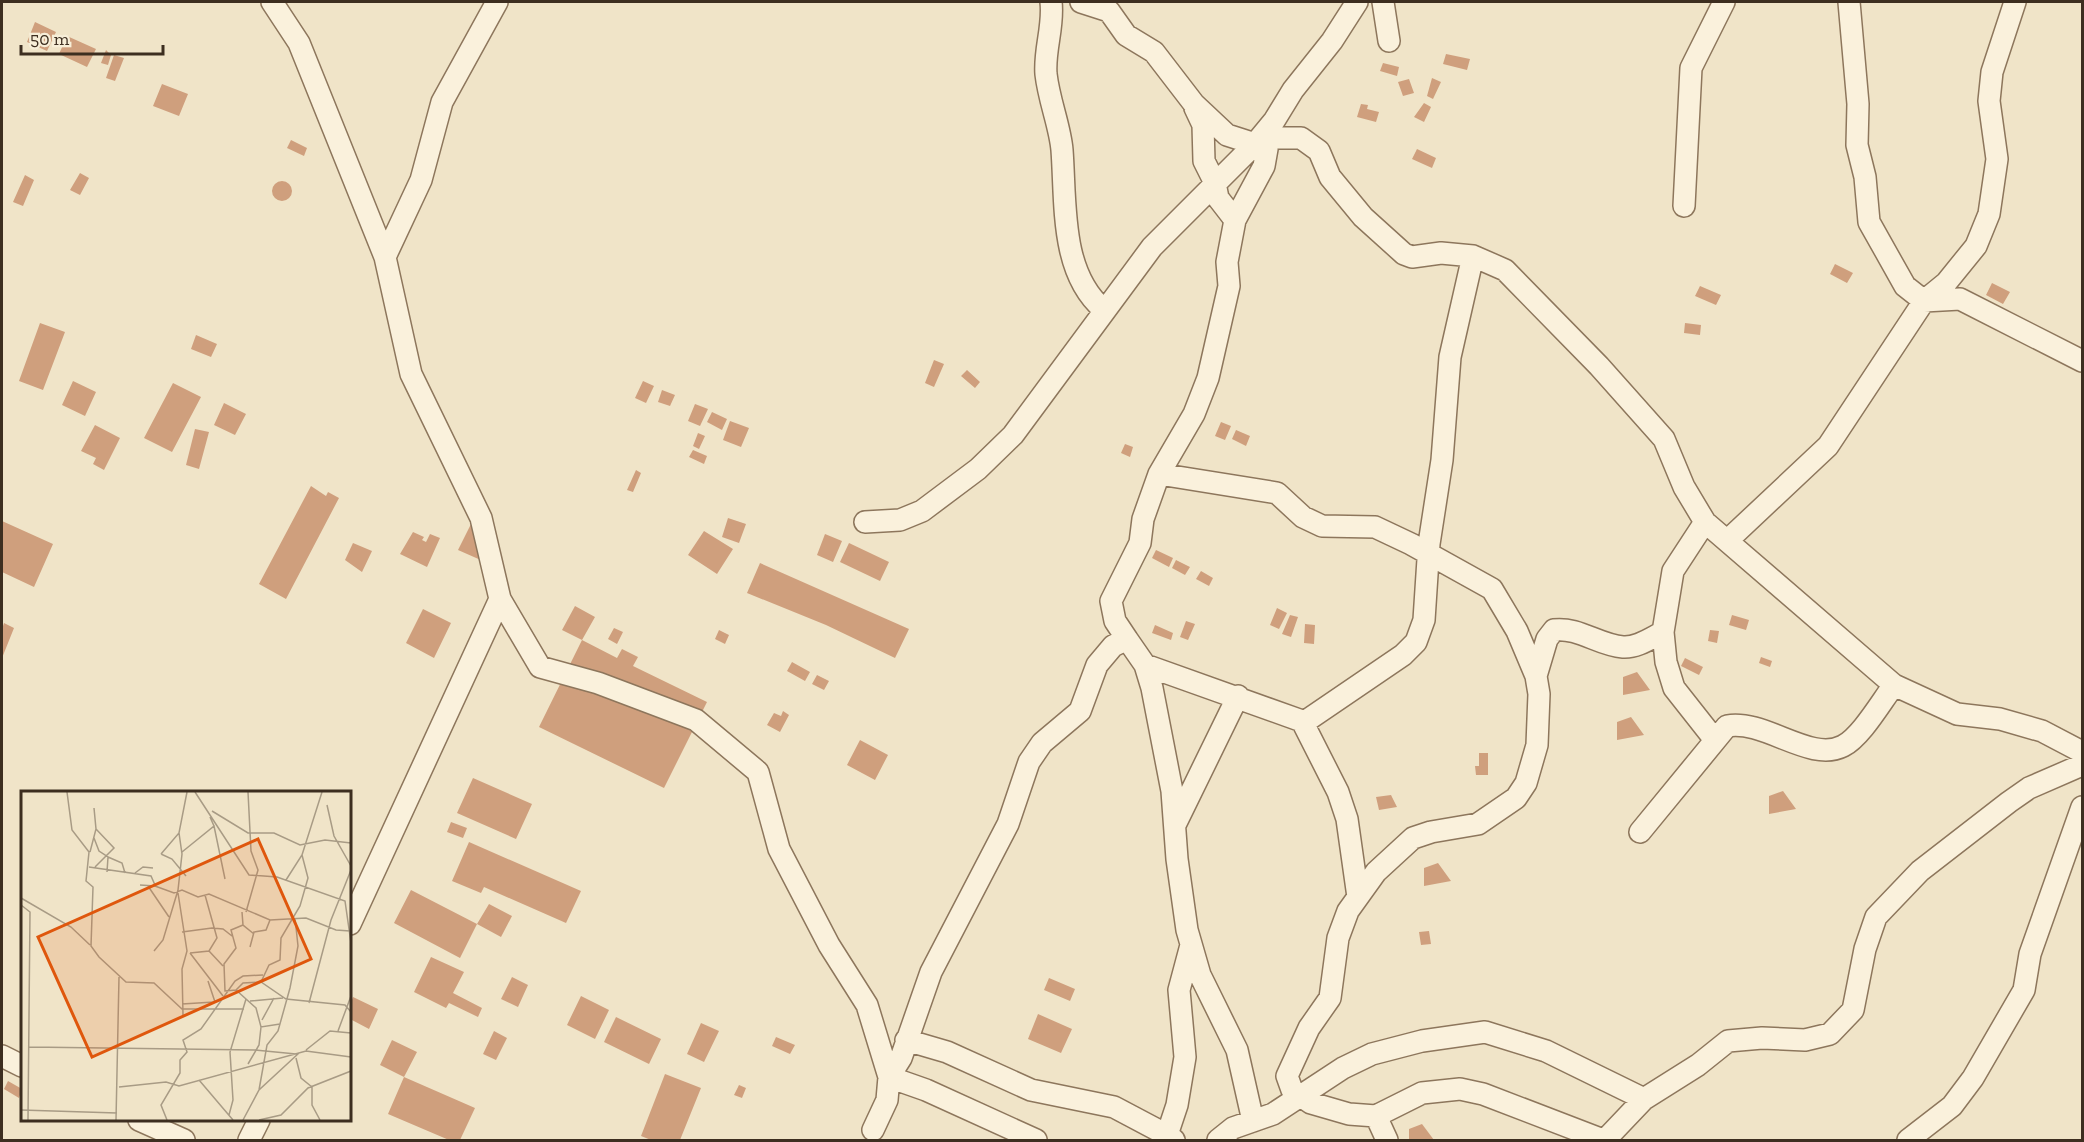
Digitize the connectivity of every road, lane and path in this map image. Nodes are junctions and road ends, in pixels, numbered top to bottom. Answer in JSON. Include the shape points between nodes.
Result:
{"nodes":[{"id":1,"x":272,"y":2,"type":"edge"},
{"id":2,"x":497,"y":2,"type":"edge"},
{"id":3,"x":1051,"y":2,"type":"edge"},
{"id":4,"x":1081,"y":2,"type":"edge"},
{"id":5,"x":1357,"y":2,"type":"edge"},
{"id":6,"x":1383,"y":2,"type":"edge"},
{"id":7,"x":1724,"y":2,"type":"edge"},
{"id":8,"x":1849,"y":2,"type":"edge"},
{"id":9,"x":2015,"y":2,"type":"edge"},
{"id":10,"x":1110,"y":6,"type":"edge"},
{"id":11,"x":1389,"y":41,"type":"dead end"},
{"id":12,"x":1194,"y":104,"type":"junction"},
{"id":13,"x":1255,"y":144,"type":"junction"},
{"id":14,"x":1215,"y":183,"type":"junction"},
{"id":15,"x":1684,"y":206,"type":"dead end"},
{"id":16,"x":1235,"y":220,"type":"junction"},
{"id":17,"x":1473,"y":256,"type":"junction"},
{"id":18,"x":385,"y":257,"type":"junction"},
{"id":19,"x":1924,"y":302,"type":"junction"},
{"id":20,"x":1103,"y":309,"type":"junction"},
{"id":21,"x":2082,"y":361,"type":"edge"},
{"id":22,"x":1159,"y":474,"type":"junction"},
{"id":23,"x":864,"y":522,"type":"dead end"},
{"id":24,"x":1705,"y":522,"type":"junction"},
{"id":25,"x":1728,"y":540,"type":"junction"},
{"id":26,"x":1429,"y":555,"type":"junction"},
{"id":27,"x":500,"y":599,"type":"junction"},
{"id":28,"x":1663,"y":632,"type":"junction"},
{"id":29,"x":1126,"y":639,"type":"junction"},
{"id":30,"x":1145,"y":665,"type":"junction"},
{"id":31,"x":1536,"y":676,"type":"junction"},
{"id":32,"x":1894,"y":685,"type":"junction"},
{"id":33,"x":1238,"y":696,"type":"junction"},
{"id":34,"x":1302,"y":721,"type":"junction"},
{"id":35,"x":1715,"y":740,"type":"junction"},
{"id":36,"x":2082,"y":752,"type":"edge"},
{"id":37,"x":2082,"y":765,"type":"edge"},
{"id":38,"x":2082,"y":807,"type":"edge"},
{"id":39,"x":1174,"y":825,"type":"junction"},
{"id":40,"x":1640,"y":832,"type":"dead end"},
{"id":41,"x":1358,"y":897,"type":"junction"},
{"id":42,"x":351,"y":922,"type":"edge"},
{"id":43,"x":1191,"y":945,"type":"junction"},
{"id":44,"x":906,"y":1040,"type":"junction"},
{"id":45,"x":2,"y":1056,"type":"edge"},
{"id":46,"x":21,"y":1066,"type":"edge"},
{"id":47,"x":889,"y":1077,"type":"junction"},
{"id":48,"x":1302,"y":1097,"type":"junction"},
{"id":49,"x":1644,"y":1099,"type":"junction"},
{"id":50,"x":1376,"y":1116,"type":"junction"},
{"id":51,"x":143,"y":1121,"type":"edge"},
{"id":52,"x":258,"y":1121,"type":"edge"},
{"id":53,"x":1253,"y":1121,"type":"junction"},
{"id":54,"x":873,"y":1130,"type":"dead end"},
{"id":55,"x":1171,"y":1138,"type":"edge"},
{"id":56,"x":184,"y":1140,"type":"edge"},
{"id":57,"x":249,"y":1140,"type":"edge"},
{"id":58,"x":1036,"y":1140,"type":"edge"},
{"id":59,"x":1218,"y":1140,"type":"edge"},
{"id":60,"x":1387,"y":1140,"type":"edge"},
{"id":61,"x":1604,"y":1140,"type":"edge"},
{"id":62,"x":1908,"y":1140,"type":"edge"}],
"edges":[{"from":1,"to":18,"type":"street","via":[[299,43]]},
{"from":2,"to":18,"type":"street","via":[[442,102],[421,180]]},
{"from":3,"to":20,"type":"street","via":[[1046,73],[1062,150],[1065,218],[1073,260],[1089,297]]},
{"from":4,"to":10,"type":"street"},
{"from":5,"to":13,"type":"street"},
{"from":6,"to":11,"type":"street"},
{"from":7,"to":15,"type":"street","via":[[1691,68]]},
{"from":8,"to":19,"type":"street","via":[[1858,104],[1857,145],[1869,222],[1905,286]]},
{"from":9,"to":19,"type":"street","via":[[1992,72],[1989,101],[1997,159],[1989,214],[1976,246],[1946,283]]},
{"from":10,"to":12,"type":"street","via":[[1126,35],[1154,52]]},
{"from":12,"to":13,"type":"street","via":[[1227,135]]},
{"from":12,"to":14,"type":"street","via":[[1203,125],[1204,161]]},
{"from":13,"to":14,"type":"street"},
{"from":13,"to":16,"type":"street","via":[[1267,149],[1264,166]]},
{"from":13,"to":17,"type":"street","via":[[1275,138],[1301,138],[1319,151],[1330,177],[1356,209],[1404,254]]},
{"from":14,"to":16,"type":"street","via":[[1218,198]]},
{"from":14,"to":20,"type":"street","via":[[1152,247]]},
{"from":16,"to":22,"type":"street","via":[[1227,262],[1229,286],[1211,369],[1201,399]]},
{"from":17,"to":24,"type":"street","via":[[1505,270],[1664,439],[1684,487]]},
{"from":17,"to":26,"type":"street","via":[[1450,357]]},
{"from":18,"to":27,"type":"street","via":[[411,374],[481,518]]},
{"from":19,"to":21,"type":"street","via":[[1960,299]]},
{"from":19,"to":25,"type":"street","via":[[1828,446]]},
{"from":20,"to":23,"type":"street","via":[[1012,435],[978,469],[922,511],[900,520]]},
{"from":22,"to":26,"type":"street","via":[[1277,493],[1303,518],[1322,526],[1375,527]]},
{"from":22,"to":29,"type":"street","via":[[1143,519],[1140,543],[1111,601],[1115,621]]},
{"from":24,"to":25,"type":"street"},
{"from":24,"to":28,"type":"street","via":[[1673,572]]},
{"from":25,"to":32,"type":"street"},
{"from":26,"to":31,"type":"street","via":[[1492,589]]},
{"from":26,"to":34,"type":"street","via":[[1424,620],[1416,642],[1403,655]]},
{"from":27,"to":42,"type":"street"},
{"from":27,"to":47,"type":"street","via":[[540,667],[598,683],[696,720],[758,772],[779,849],[829,945],[867,1005]]},
{"from":28,"to":31,"type":"street","via":[[1624,647],[1567,628],[1554,630],[1547,639]]},
{"from":28,"to":35,"type":"street","via":[[1674,688]]},
{"from":29,"to":30,"type":"street"},
{"from":29,"to":44,"type":"street","via":[[1113,646],[1097,665],[1080,711],[1042,743],[1029,762],[1008,824],[931,972]]},
{"from":30,"to":33,"type":"street"},
{"from":30,"to":39,"type":"street","via":[[1172,791]]},
{"from":31,"to":41,"type":"street","via":[[1537,745],[1532,768],[1516,798],[1478,825],[1413,838],[1376,872]]},
{"from":32,"to":35,"type":"street","via":[[1859,733],[1844,746],[1815,749],[1749,724],[1727,726]]},
{"from":32,"to":36,"type":"street","via":[[1957,714],[2000,719],[2042,731]]},
{"from":33,"to":34,"type":"street"},
{"from":33,"to":39,"type":"street"},
{"from":34,"to":41,"type":"street","via":[[1347,819]]},
{"from":35,"to":40,"type":"street"},
{"from":37,"to":49,"type":"street","via":[[2009,802],[1920,871],[1876,917],[1853,1010],[1830,1034],[1805,1040],[1728,1041]]},
{"from":38,"to":62,"type":"street","via":[[2031,954],[2024,990],[1973,1078],[1952,1106]]},
{"from":39,"to":43,"type":"street"},
{"from":41,"to":48,"type":"street","via":[[1338,938],[1330,998],[1309,1028],[1287,1076],[1292,1090]]},
{"from":43,"to":53,"type":"street","via":[[1200,975],[1237,1050]]},
{"from":43,"to":55,"type":"street","via":[[1179,990],[1185,1057]]},
{"from":44,"to":47,"type":"street"},
{"from":44,"to":55,"type":"street","via":[[947,1052],[1032,1090],[1113,1107]]},
{"from":45,"to":46,"type":"street"},
{"from":47,"to":54,"type":"street","via":[[887,1100]]},
{"from":47,"to":58,"type":"street"},
{"from":48,"to":49,"type":"street","via":[[1343,1068],[1372,1054],[1422,1041],[1485,1032],[1546,1051]]},
{"from":48,"to":50,"type":"street","via":[[1321,1107]]},
{"from":48,"to":53,"type":"street"},
{"from":49,"to":61,"type":"street"},
{"from":50,"to":60,"type":"street"},
{"from":50,"to":61,"type":"street","via":[[1422,1093],[1460,1089]]},
{"from":51,"to":56,"type":"street"},
{"from":52,"to":57,"type":"street"},
{"from":53,"to":59,"type":"street","via":[[1233,1128]]}]}
